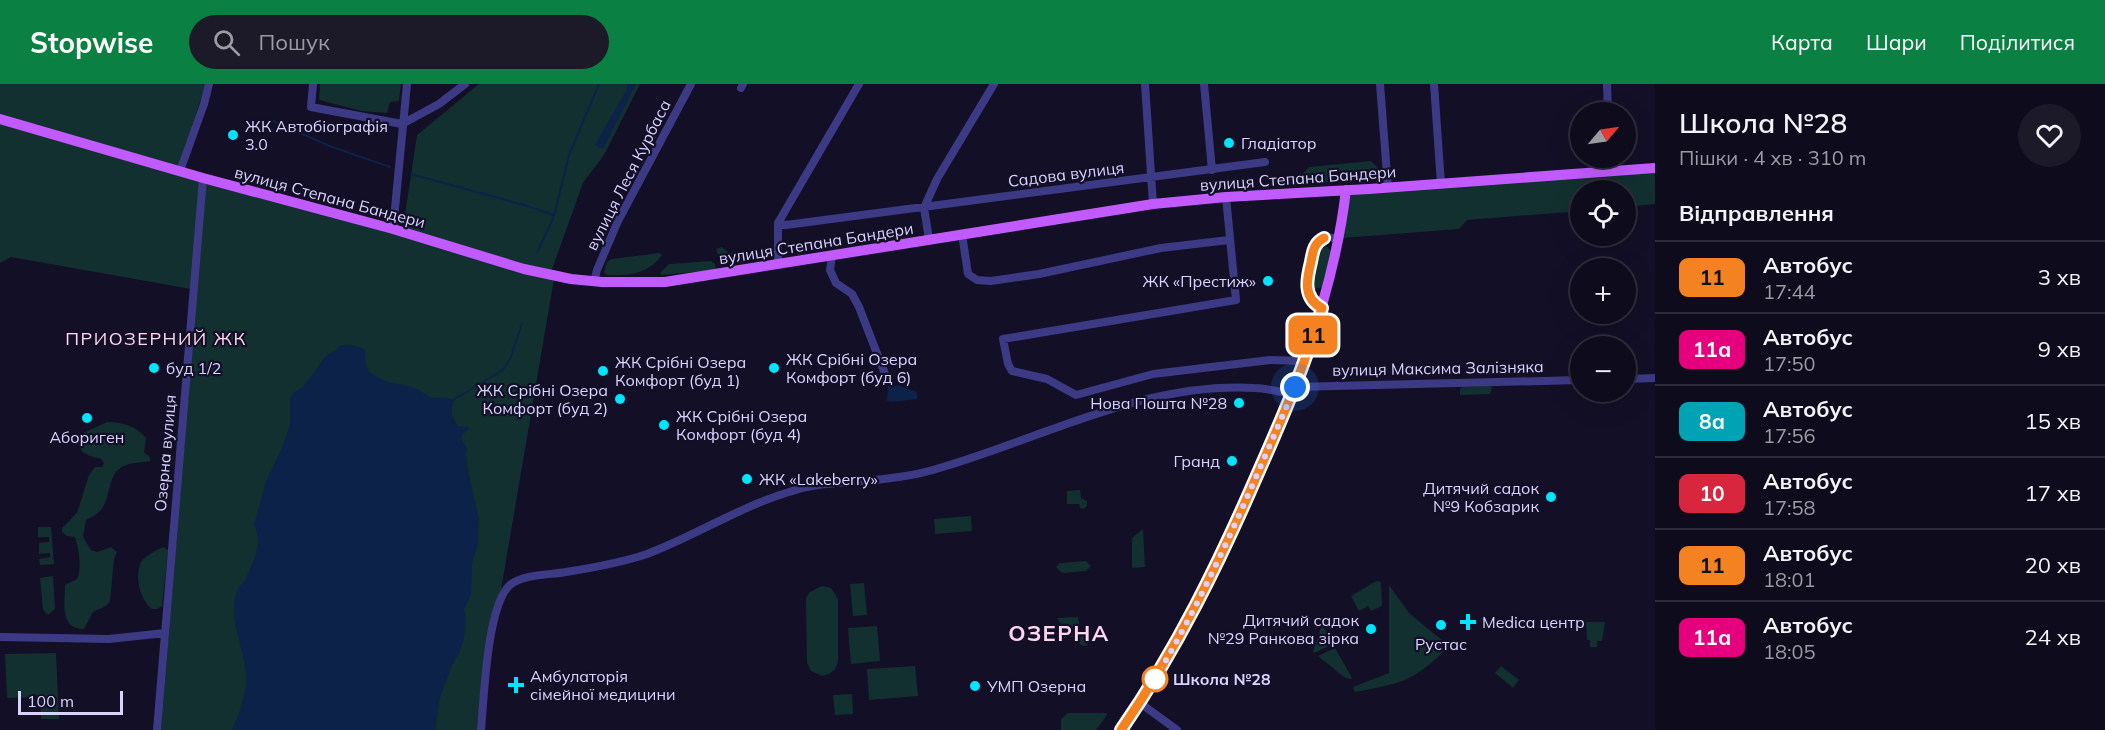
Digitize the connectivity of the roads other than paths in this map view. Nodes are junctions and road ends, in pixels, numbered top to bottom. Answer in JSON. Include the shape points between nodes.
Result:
{"nodes":[{"id":1,"x":209,"y":84,"type":"edge"},
{"id":2,"x":314,"y":84,"type":"edge"},
{"id":3,"x":407,"y":84,"type":"edge"},
{"id":4,"x":465,"y":84,"type":"edge"},
{"id":5,"x":691,"y":84,"type":"edge"},
{"id":6,"x":860,"y":84,"type":"edge"},
{"id":7,"x":994,"y":84,"type":"edge"},
{"id":8,"x":1145,"y":84,"type":"edge"},
{"id":9,"x":1204,"y":84,"type":"edge"},
{"id":10,"x":1380,"y":84,"type":"edge"},
{"id":11,"x":1434,"y":84,"type":"edge"},
{"id":12,"x":1607,"y":84,"type":"edge"},
{"id":13,"x":1608,"y":102,"type":"edge"},
{"id":14,"x":0,"y":119,"type":"edge"},
{"id":15,"x":402,"y":124,"type":"junction"},
{"id":16,"x":1265,"y":162,"type":"dead end"},
{"id":17,"x":1610,"y":168,"type":"edge"},
{"id":18,"x":1655,"y":168,"type":"edge"},
{"id":19,"x":1212,"y":170,"type":"junction"},
{"id":20,"x":180,"y":171,"type":"junction"},
{"id":21,"x":1610,"y":172,"type":"junction"},
{"id":22,"x":203,"y":178,"type":"junction"},
{"id":23,"x":1151,"y":178,"type":"junction"},
{"id":24,"x":1441,"y":184,"type":"junction"},
{"id":25,"x":1388,"y":188,"type":"junction"},
{"id":26,"x":1346,"y":190,"type":"junction"},
{"id":27,"x":1226,"y":197,"type":"junction"},
{"id":28,"x":1153,"y":204,"type":"junction"},
{"id":29,"x":924,"y":208,"type":"junction"},
{"id":30,"x":778,"y":223,"type":"junction"},
{"id":31,"x":393,"y":229,"type":"junction"},
{"id":32,"x":962,"y":234,"type":"junction"},
{"id":33,"x":929,"y":239,"type":"junction"},
{"id":34,"x":1229,"y":240,"type":"junction"},
{"id":35,"x":1338,"y":240,"type":"junction"},
{"id":36,"x":832,"y":256,"type":"junction"},
{"id":37,"x":778,"y":265,"type":"junction"},
{"id":38,"x":594,"y":282,"type":"junction"},
{"id":39,"x":1322,"y":308,"type":"junction"},
{"id":40,"x":1304,"y":361,"type":"junction"},
{"id":41,"x":885,"y":374,"type":"dead end"},
{"id":42,"x":1655,"y":378,"type":"edge"},
{"id":43,"x":1636,"y":379,"type":"edge"},
{"id":44,"x":1570,"y":380,"type":"edge"},
{"id":45,"x":1294,"y":391,"type":"junction"},
{"id":46,"x":165,"y":633,"type":"junction"},
{"id":47,"x":0,"y":638,"type":"edge"},
{"id":48,"x":1140,"y":703,"type":"junction"},
{"id":49,"x":157,"y":730,"type":"edge"},
{"id":50,"x":481,"y":730,"type":"edge"},
{"id":51,"x":1121,"y":730,"type":"edge"},
{"id":52,"x":1177,"y":730,"type":"edge"}],
"edges":[{"from":1,"to":20,"type":"street"},
{"from":2,"to":15,"type":"street","via":[[311,107]]},
{"from":3,"to":15,"type":"street"},
{"from":4,"to":15,"type":"street"},
{"from":5,"to":38,"type":"street","name":"вулиця Леся Курбаса","via":[[618,221]]},
{"from":6,"to":30,"type":"street"},
{"from":7,"to":29,"type":"street"},
{"from":8,"to":23,"type":"street"},
{"from":9,"to":19,"type":"street"},
{"from":10,"to":25,"type":"street"},
{"from":11,"to":24,"type":"street"},
{"from":12,"to":13,"type":"street"},
{"from":14,"to":20,"type":"main road","name":"вулиця Степана Бандери"},
{"from":15,"to":31,"type":"street"},
{"from":16,"to":19,"type":"street","name":"Садова вулиця"},
{"from":17,"to":21,"type":"street"},
{"from":18,"to":21,"type":"main road","name":"вулиця Степана Бандери"},
{"from":19,"to":23,"type":"street","name":"Садова вулиця"},
{"from":20,"to":22,"type":"main road","name":"вулиця Степана Бандери"},
{"from":21,"to":24,"type":"main road","name":"вулиця Степана Бандери"},
{"from":22,"to":31,"type":"main road","name":"вулиця Степана Бандери"},
{"from":22,"to":46,"type":"street","name":"Озерна вулиця"},
{"from":23,"to":28,"type":"street"},
{"from":23,"to":29,"type":"street","name":"Садова вулиця"},
{"from":24,"to":25,"type":"main road","name":"вулиця Степана Бандери"},
{"from":25,"to":26,"type":"main road","name":"вулиця Степана Бандери"},
{"from":26,"to":27,"type":"main road","name":"вулиця Степана Бандери"},
{"from":26,"to":35,"type":"main road"},
{"from":27,"to":28,"type":"main road","name":"вулиця Степана Бандери"},
{"from":27,"to":34,"type":"street"},
{"from":28,"to":32,"type":"main road","name":"вулиця Степана Бандери"},
{"from":29,"to":30,"type":"street","name":"Садова вулиця"},
{"from":29,"to":33,"type":"street"},
{"from":30,"to":37,"type":"street"},
{"from":31,"to":38,"type":"main road","name":"вулиця Степана Бандери","via":[[524,269]]},
{"from":32,"to":33,"type":"main road","name":"вулиця Степана Бандери"},
{"from":32,"to":34,"type":"street","via":[[968,274],[982,282],[1161,248]]},
{"from":33,"to":36,"type":"main road","name":"вулиця Степана Бандери"},
{"from":34,"to":40,"type":"street","via":[[1236,300],[1003,339],[1012,371],[1047,380],[1076,395],[1165,372],[1270,360]]},
{"from":35,"to":39,"type":"main road"},
{"from":35,"to":39,"type":"street","via":[[1329,237],[1317,243],[1306,282],[1309,294]]},
{"from":36,"to":37,"type":"main road","name":"вулиця Степана Бандери"},
{"from":36,"to":41,"type":"street","via":[[830,270],[836,283],[852,294],[860,307]]},
{"from":37,"to":38,"type":"main road","name":"вулиця Степана Бандери","via":[[665,282]]},
{"from":39,"to":40,"type":"main road"},
{"from":40,"to":45,"type":"main road"},
{"from":42,"to":43,"type":"street"},
{"from":44,"to":45,"type":"street","name":"вулиця Максима Залізняка"},
{"from":45,"to":48,"type":"main road","via":[[1202,596]]},
{"from":45,"to":50,"type":"street","name":"вулиця Максима Залізняка","via":[[1241,388],[1172,394],[1134,402],[943,467],[791,491],[746,507],[646,554],[521,579],[504,592],[497,608]]},
{"from":46,"to":47,"type":"street","via":[[109,639]]},
{"from":46,"to":49,"type":"street","name":"Озерна вулиця"},
{"from":48,"to":51,"type":"main road"},
{"from":48,"to":52,"type":"street"}]}
